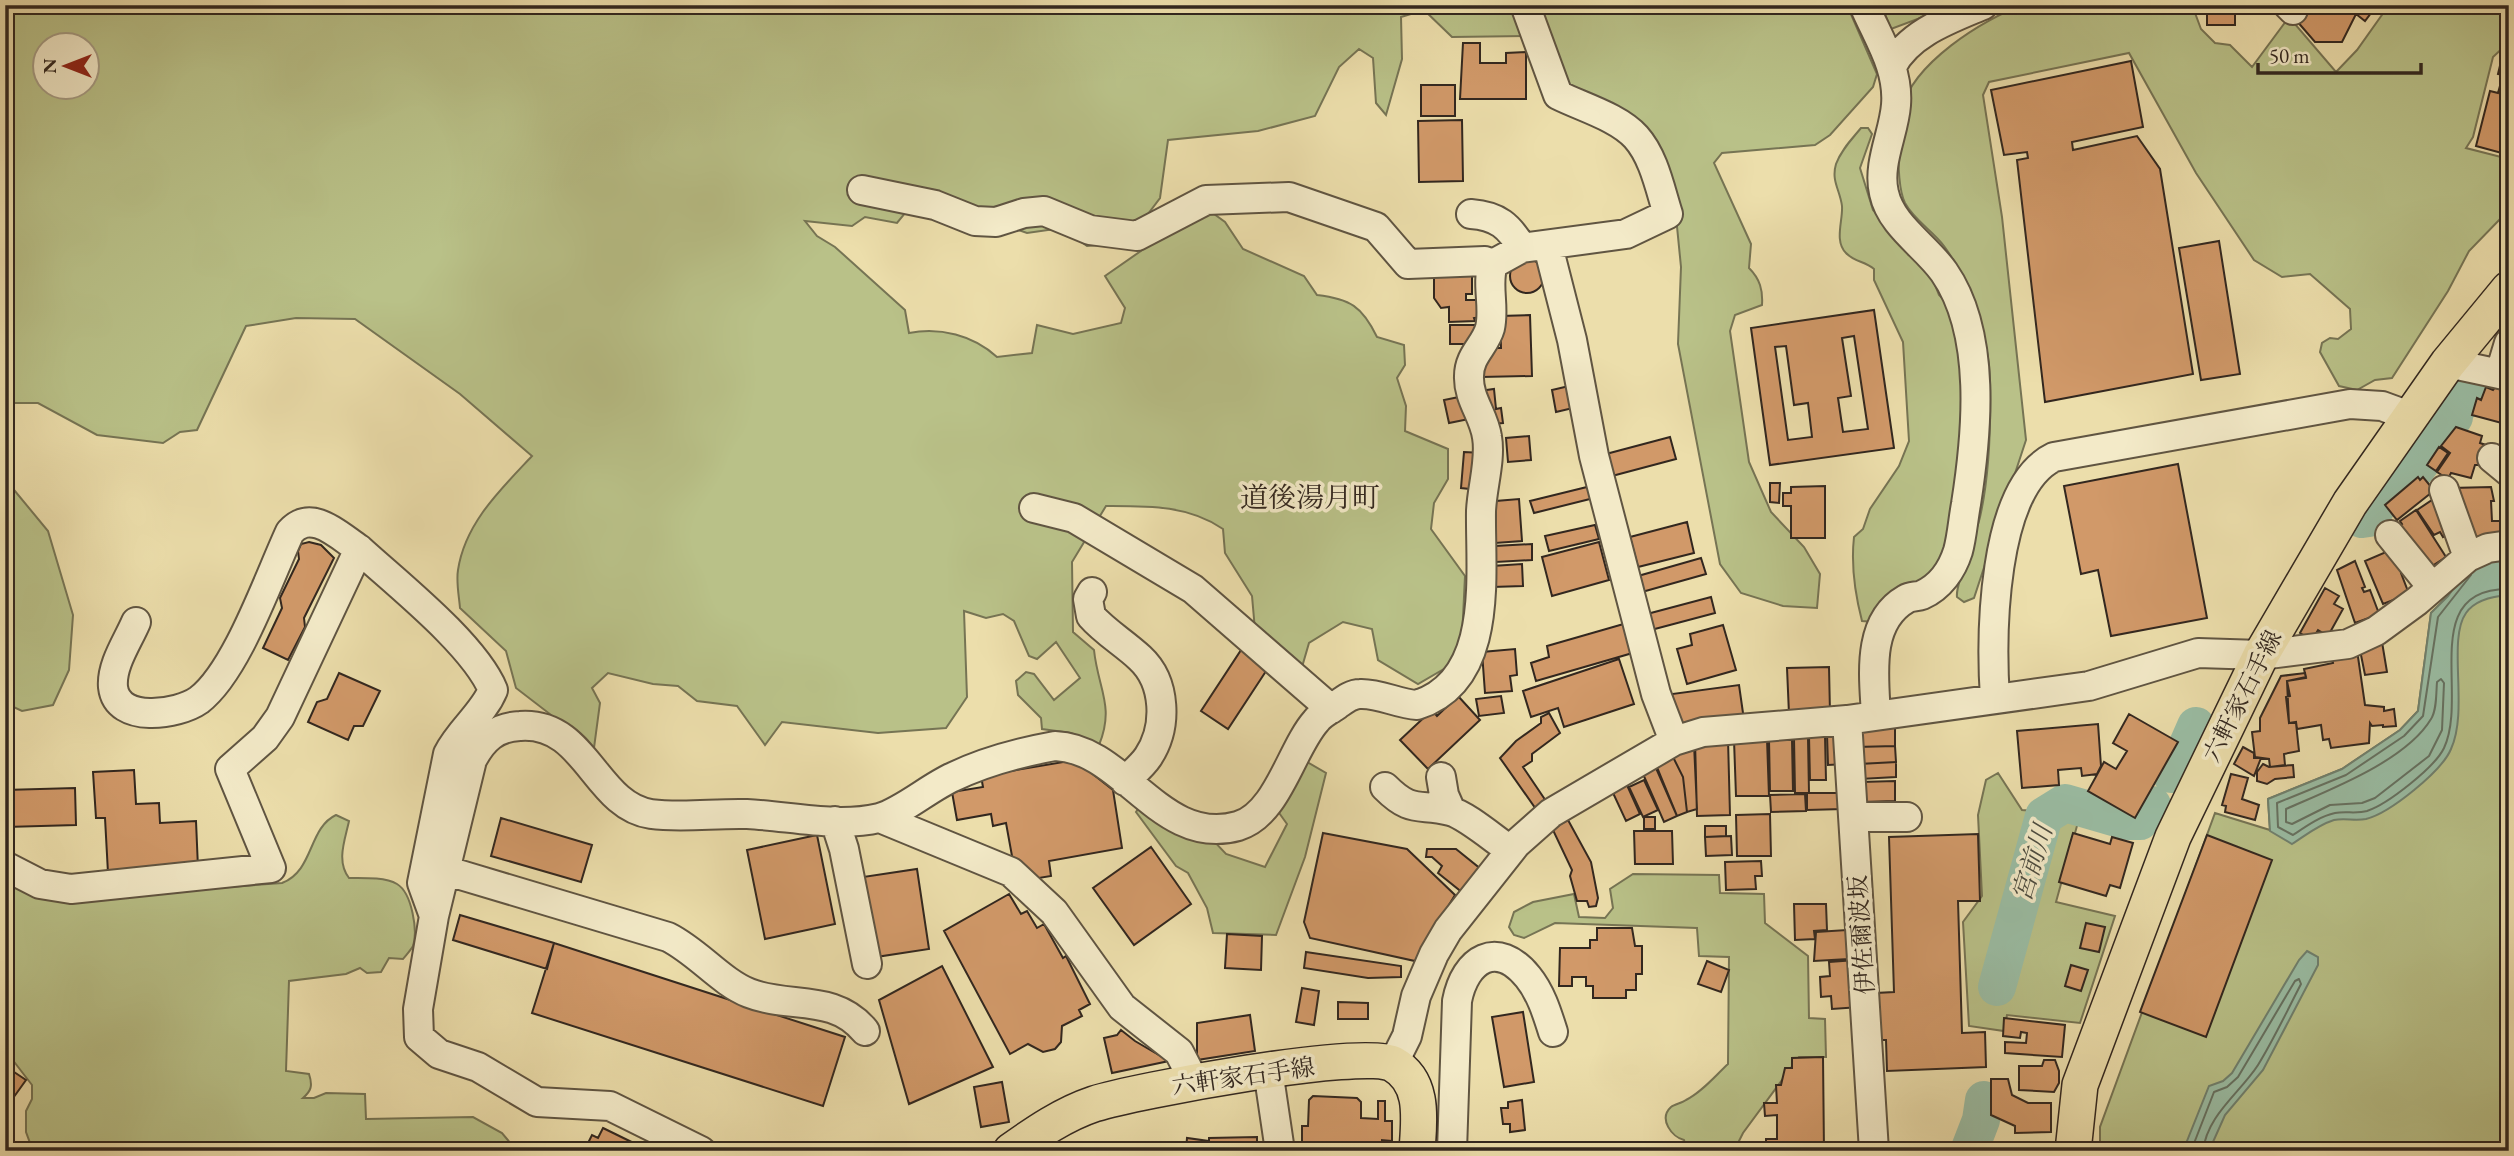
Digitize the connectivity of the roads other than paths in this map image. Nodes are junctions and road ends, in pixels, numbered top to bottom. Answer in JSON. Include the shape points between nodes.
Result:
{"nodes":[{"id":1,"x":1525,"y":5,"type":"edge"},
{"id":2,"x":1864,"y":5,"type":"edge"},
{"id":3,"x":1983,"y":5,"type":"edge"},
{"id":4,"x":1892,"y":66,"type":"junction"},
{"id":5,"x":862,"y":190,"type":"dead end"},
{"id":6,"x":1471,"y":214,"type":"dead end"},
{"id":7,"x":1535,"y":247,"type":"junction"},
{"id":8,"x":1493,"y":264,"type":"junction"},
{"id":9,"x":2505,"y":300,"type":"edge"},
{"id":10,"x":2509,"y":343,"type":"edge"},
{"id":11,"x":2448,"y":363,"type":"junction"},
{"id":12,"x":2504,"y":375,"type":"edge"},
{"id":13,"x":2412,"y":416,"type":"junction"},
{"id":14,"x":2444,"y":490,"type":"dead end"},
{"id":15,"x":1034,"y":508,"type":"dead end"},
{"id":16,"x":2390,"y":535,"type":"dead end"},
{"id":17,"x":2509,"y":545,"type":"edge"},
{"id":18,"x":359,"y":549,"type":"junction"},
{"id":19,"x":2468,"y":556,"type":"junction"},
{"id":20,"x":2432,"y":587,"type":"junction"},
{"id":21,"x":1092,"y":593,"type":"dead end"},
{"id":22,"x":136,"y":622,"type":"dead end"},
{"id":23,"x":2261,"y":655,"type":"junction"},
{"id":24,"x":1995,"y":699,"type":"junction"},
{"id":25,"x":1331,"y":709,"type":"junction"},
{"id":26,"x":1876,"y":715,"type":"junction"},
{"id":27,"x":1847,"y":720,"type":"junction"},
{"id":28,"x":1674,"y":741,"type":"junction"},
{"id":29,"x":1441,"y":777,"type":"dead end"},
{"id":30,"x":1125,"y":781,"type":"junction"},
{"id":31,"x":1385,"y":787,"type":"dead end"},
{"id":32,"x":1451,"y":811,"type":"junction"},
{"id":33,"x":1853,"y":817,"type":"junction"},
{"id":34,"x":1908,"y":817,"type":"dead end"},
{"id":35,"x":880,"y":818,"type":"junction"},
{"id":36,"x":835,"y":821,"type":"junction"},
{"id":37,"x":1510,"y":850,"type":"junction"},
{"id":38,"x":5,"y":866,"type":"edge"},
{"id":39,"x":444,"y":870,"type":"junction"},
{"id":40,"x":434,"y":916,"type":"junction"},
{"id":41,"x":867,"y":964,"type":"dead end"},
{"id":42,"x":864,"y":1031,"type":"dead end"},
{"id":43,"x":1553,"y":1032,"type":"dead end"},
{"id":44,"x":1393,"y":1064,"type":"junction"},
{"id":45,"x":1269,"y":1069,"type":"junction"},
{"id":46,"x":1195,"y":1083,"type":"junction"},
{"id":47,"x":701,"y":1151,"type":"edge"},
{"id":48,"x":1010,"y":1151,"type":"edge"},
{"id":49,"x":1280,"y":1151,"type":"edge"},
{"id":50,"x":1417,"y":1151,"type":"edge"},
{"id":51,"x":1452,"y":1151,"type":"edge"},
{"id":52,"x":1874,"y":1151,"type":"edge"},
{"id":53,"x":2073,"y":1151,"type":"edge"}],
"edges":[{"from":1,"to":7,"type":"street","via":[[1558,95],[1623,126],[1636,138],[1649,158],[1668,214],[1626,234]]},
{"from":2,"to":4,"type":"street"},
{"from":3,"to":4,"type":"street","via":[[1910,43]]},
{"from":4,"to":26,"type":"street","via":[[1896,106],[1882,170],[1884,194],[1893,214],[1944,272],[1955,292],[1970,334],[1975,404],[1973,461],[1958,550],[1939,584],[1893,609],[1879,635],[1873,660]]},
{"from":5,"to":8,"type":"street","via":[[935,205],[975,221],[996,222],[1044,211],[1090,230],[1137,236],[1206,200],[1289,197],[1376,227],[1408,264]]},
{"from":6,"to":7,"type":"street","via":[[1500,220]]},
{"from":7,"to":8,"type":"street"},
{"from":7,"to":28,"type":"street","via":[[1572,340],[1594,456],[1656,694]]},
{"from":8,"to":25,"type":"street","via":[[1490,328],[1475,351],[1469,379],[1488,446],[1476,634],[1454,681],[1429,701],[1406,704],[1356,694]]},
{"from":9,"to":11,"type":"main road","name":"六軒家石手線"},
{"from":10,"to":12,"type":"street"},
{"from":11,"to":12,"type":"street"},
{"from":11,"to":13,"type":"main road","name":"六軒家石手線"},
{"from":13,"to":23,"type":"main road","name":"六軒家石手線","via":[[2350,503]]},
{"from":13,"to":24,"type":"street","via":[[2382,406],[2350,404],[2054,457],[2042,463],[2018,499],[1997,579],[1992,616]]},
{"from":14,"to":19,"type":"street"},
{"from":15,"to":25,"type":"street","via":[[1074,518],[1193,589]]},
{"from":16,"to":20,"type":"street"},
{"from":17,"to":19,"type":"street"},
{"from":18,"to":22,"type":"street","via":[[321,523],[298,524],[290,532],[230,664],[199,700],[177,709],[141,712],[125,708],[116,698],[115,669]]},
{"from":18,"to":38,"type":"street","via":[[280,717],[265,738],[230,769],[271,868],[72,889],[40,884]]},
{"from":18,"to":40,"type":"street","via":[[451,634],[493,690],[448,754],[422,883]]},
{"from":19,"to":20,"type":"street"},
{"from":20,"to":23,"type":"street","via":[[2376,631],[2348,644]]},
{"from":21,"to":30,"type":"street","via":[[1088,599],[1091,616],[1140,657],[1155,674],[1160,690],[1155,740],[1148,757]]},
{"from":23,"to":24,"type":"street","via":[[2198,653],[2089,686]]},
{"from":23,"to":53,"type":"main road","name":"六軒家石手線","via":[[2173,837],[2080,1085]]},
{"from":24,"to":26,"type":"street"},
{"from":25,"to":30,"type":"street","via":[[1315,721],[1264,807],[1238,825],[1220,828],[1187,823]]},
{"from":26,"to":27,"type":"street"},
{"from":27,"to":28,"type":"street","via":[[1703,732]]},
{"from":27,"to":33,"type":"street","name":"伊佐爾波坂"},
{"from":28,"to":37,"type":"street","via":[[1551,813]]},
{"from":29,"to":32,"type":"street"},
{"from":30,"to":35,"type":"street","via":[[1091,754],[1055,746],[954,776]]},
{"from":31,"to":32,"type":"street","via":[[1413,807]]},
{"from":32,"to":37,"type":"street"},
{"from":33,"to":34,"type":"street"},
{"from":33,"to":52,"type":"street","name":"伊佐爾波坂"},
{"from":35,"to":36,"type":"street"},
{"from":35,"to":46,"type":"street","via":[[1011,872],[1054,912],[1122,1007],[1179,1052]]},
{"from":36,"to":39,"type":"street","via":[[647,813],[628,803],[567,739],[550,728],[508,726],[492,733],[472,760]]},
{"from":36,"to":41,"type":"street"},
{"from":37,"to":44,"type":"street","via":[[1434,954]]},
{"from":39,"to":40,"type":"street"},
{"from":39,"to":42,"type":"street","via":[[668,937],[737,987],[752,994],[829,1006],[854,1018]]},
{"from":40,"to":47,"type":"street","via":[[418,1009],[419,1037],[426,1045],[478,1067],[537,1102],[610,1106]]},
{"from":43,"to":51,"type":"street","via":[[1542,999],[1517,965],[1493,957],[1480,959],[1469,969],[1457,1001]]},
{"from":44,"to":45,"type":"main road","name":"六軒家石手線","via":[[1373,1060]]},
{"from":44,"to":50,"type":"main road","via":[[1407,1075],[1418,1099]]},
{"from":45,"to":46,"type":"main road","name":"六軒家石手線"},
{"from":45,"to":49,"type":"street"},
{"from":46,"to":48,"type":"main road","name":"六軒家石手線","via":[[1091,1105]]}]}
